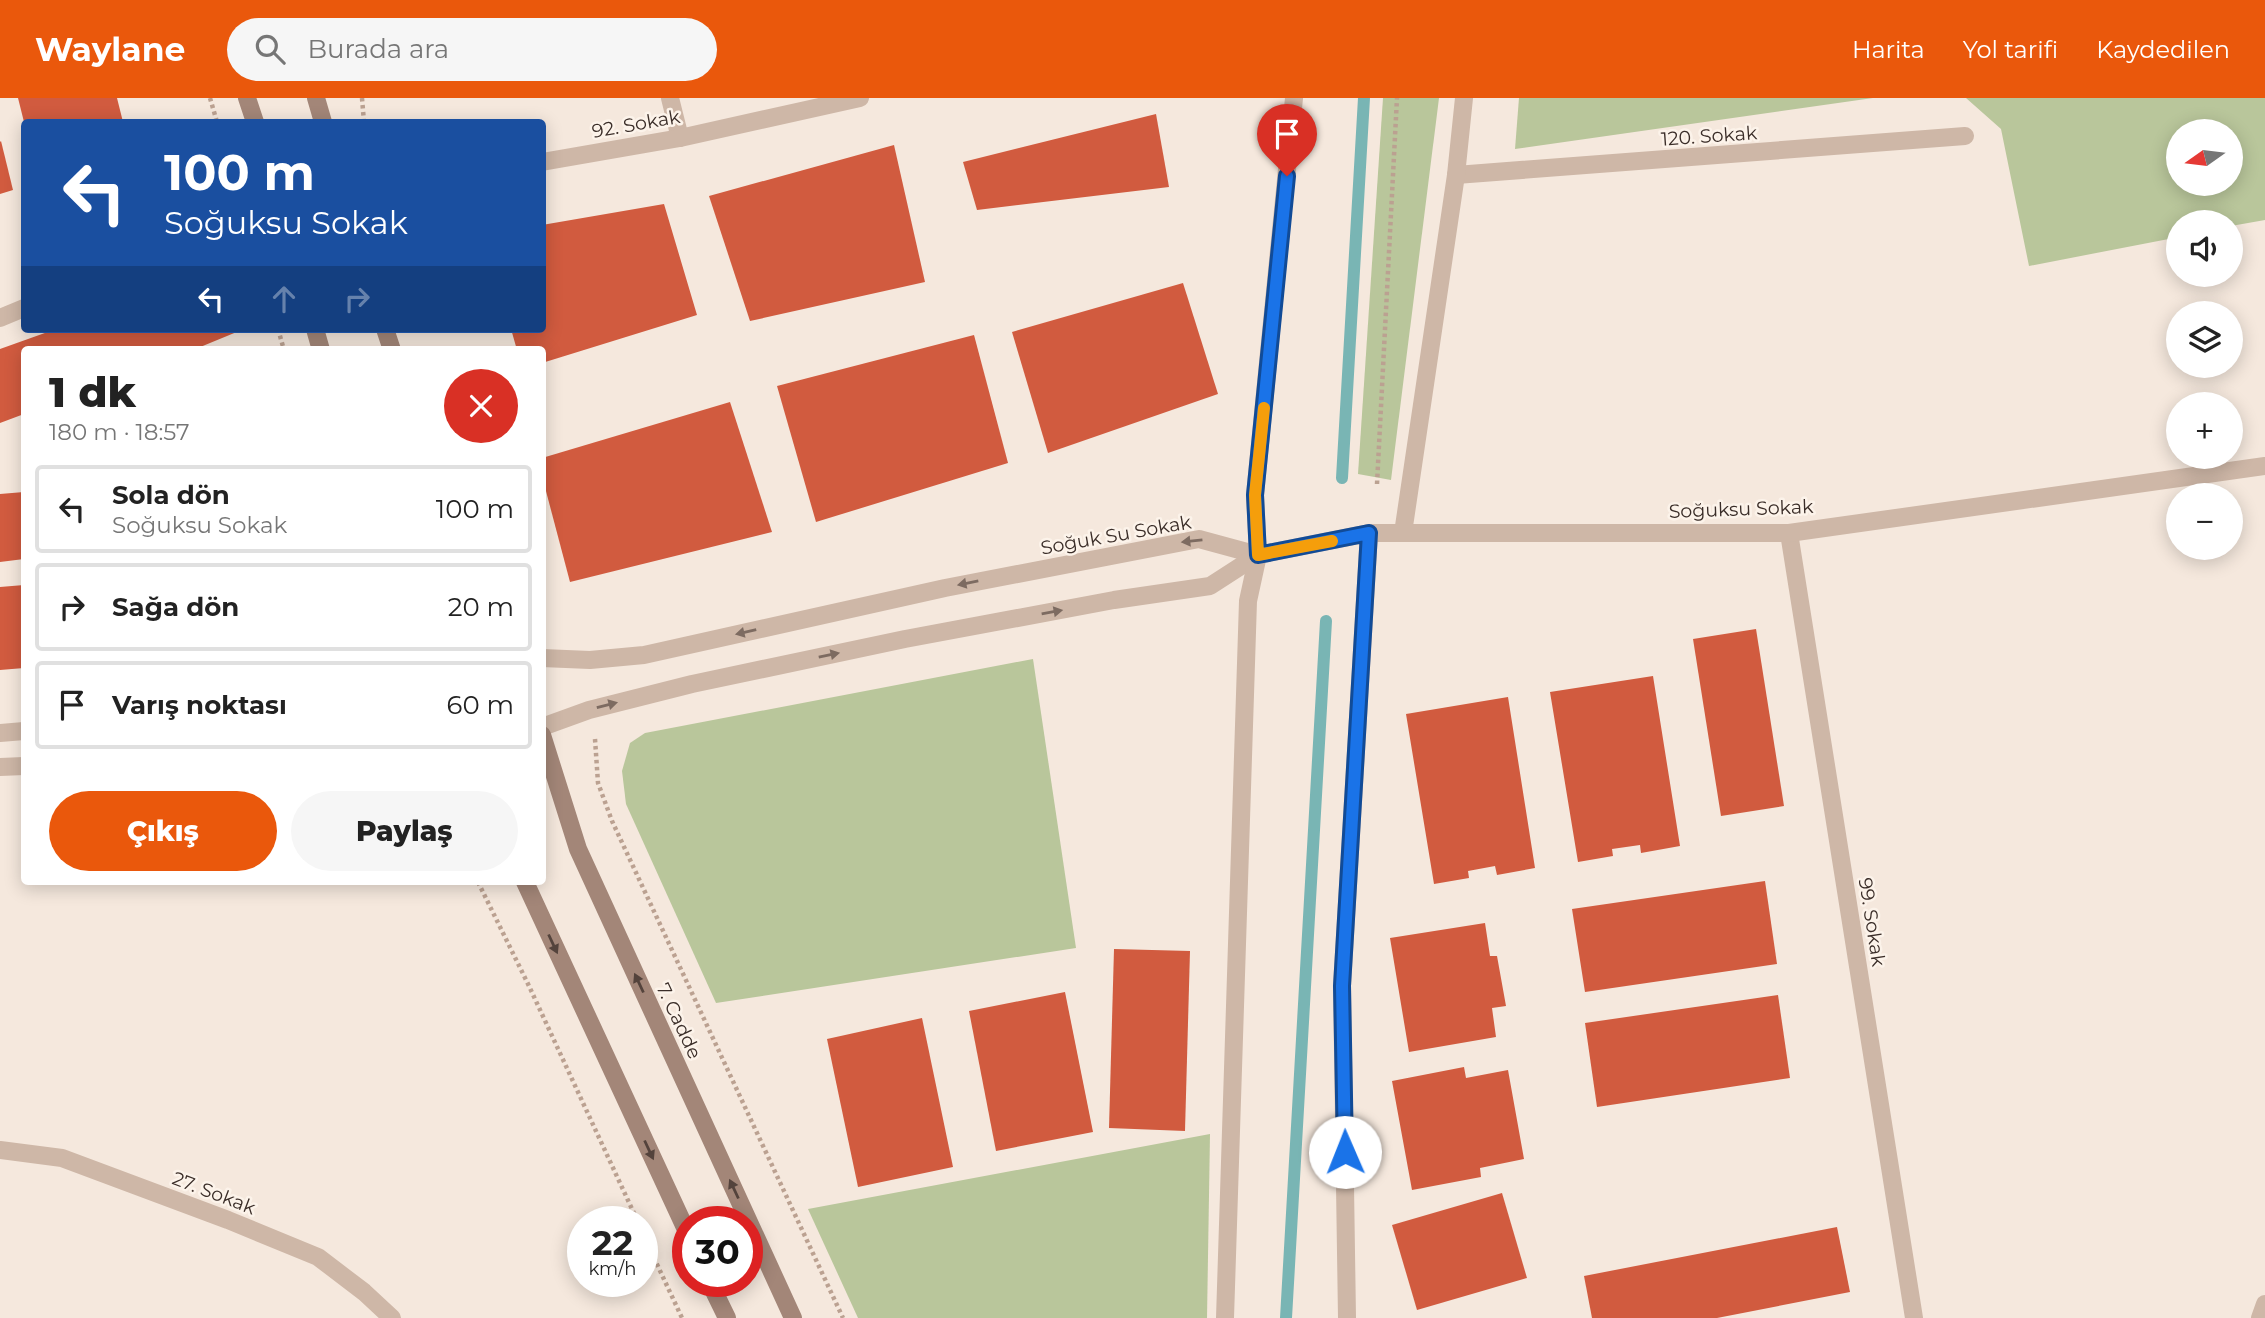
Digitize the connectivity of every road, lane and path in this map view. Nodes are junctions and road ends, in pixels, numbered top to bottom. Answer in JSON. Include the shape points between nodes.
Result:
{"nodes":[{"id":1,"x":210,"y":98,"type":"edge"},
{"id":2,"x":247,"y":98,"type":"edge"},
{"id":3,"x":316,"y":98,"type":"edge"},
{"id":4,"x":362,"y":98,"type":"edge"},
{"id":5,"x":670,"y":98,"type":"edge"},
{"id":6,"x":860,"y":98,"type":"edge"},
{"id":7,"x":1294,"y":98,"type":"edge"},
{"id":8,"x":1397,"y":98,"type":"edge"},
{"id":9,"x":1464,"y":98,"type":"edge"},
{"id":10,"x":216,"y":119,"type":"edge"},
{"id":11,"x":254,"y":119,"type":"edge"},
{"id":12,"x":322,"y":119,"type":"edge"},
{"id":13,"x":364,"y":119,"type":"edge"},
{"id":14,"x":1965,"y":136,"type":"dead end"},
{"id":15,"x":680,"y":138,"type":"junction"},
{"id":16,"x":546,"y":161,"type":"edge"},
{"id":17,"x":1456,"y":174,"type":"junction"},
{"id":18,"x":21,"y":309,"type":"edge"},
{"id":19,"x":0,"y":318,"type":"edge"},
{"id":20,"x":2265,"y":466,"type":"edge"},
{"id":21,"x":1371,"y":533,"type":"junction"},
{"id":22,"x":1403,"y":533,"type":"junction"},
{"id":23,"x":1789,"y":533,"type":"junction"},
{"id":24,"x":1258,"y":555,"type":"junction"},
{"id":25,"x":546,"y":658,"type":"edge"},
{"id":26,"x":546,"y":726,"type":"edge"},
{"id":27,"x":21,"y":731,"type":"edge"},
{"id":28,"x":596,"y":732,"type":"dead end"},
{"id":29,"x":0,"y":733,"type":"edge"},
{"id":30,"x":546,"y":748,"type":"edge"},
{"id":31,"x":595,"y":761,"type":"junction"},
{"id":32,"x":586,"y":763,"type":"dead end"},
{"id":33,"x":21,"y":766,"type":"edge"},
{"id":34,"x":0,"y":767,"type":"edge"},
{"id":35,"x":479,"y":885,"type":"edge"},
{"id":36,"x":525,"y":885,"type":"edge"},
{"id":37,"x":0,"y":1150,"type":"edge"},
{"id":38,"x":631,"y":1206,"type":"edge"},
{"id":39,"x":675,"y":1206,"type":"edge"},
{"id":40,"x":658,"y":1266,"type":"edge"},
{"id":41,"x":717,"y":1297,"type":"edge"},
{"id":42,"x":2265,"y":1304,"type":"edge"},
{"id":43,"x":392,"y":1318,"type":"edge"},
{"id":44,"x":682,"y":1318,"type":"edge"},
{"id":45,"x":727,"y":1318,"type":"edge"},
{"id":46,"x":793,"y":1318,"type":"edge"},
{"id":47,"x":843,"y":1318,"type":"edge"},
{"id":48,"x":1225,"y":1318,"type":"edge"},
{"id":49,"x":1347,"y":1318,"type":"edge"},
{"id":50,"x":1914,"y":1318,"type":"edge"},
{"id":51,"x":2260,"y":1318,"type":"edge"}],
"edges":[{"from":1,"to":10,"type":"path"},
{"from":2,"to":11,"type":"main road"},
{"from":3,"to":12,"type":"main road"},
{"from":4,"to":13,"type":"path"},
{"from":5,"to":15,"type":"street"},
{"from":6,"to":15,"type":"street","name":"92. Sokak"},
{"from":7,"to":24,"type":"street","via":[[1255,495]]},
{"from":8,"to":21,"type":"path"},
{"from":9,"to":17,"type":"street"},
{"from":14,"to":17,"type":"street","name":"120. Sokak"},
{"from":15,"to":16,"type":"street","name":"92. Sokak"},
{"from":17,"to":22,"type":"street"},
{"from":18,"to":19,"type":"street"},
{"from":20,"to":23,"type":"street","name":"Soğuksu Sokak"},
{"from":21,"to":22,"type":"street","name":"Soğuksu Sokak"},
{"from":21,"to":24,"type":"street","name":"Soğuksu Sokak"},
{"from":21,"to":49,"type":"street","via":[[1342,986]]},
{"from":22,"to":23,"type":"street","name":"Soğuksu Sokak"},
{"from":23,"to":50,"type":"street","name":"99. Sokak"},
{"from":24,"to":25,"type":"street","name":"Soğuk Su Sokak","one_way":true,"via":[[1199,539],[945,588],[644,655]]},
{"from":26,"to":24,"type":"street","one_way":true,"via":[[679,687],[838,653],[1210,586]]},
{"from":24,"to":48,"type":"street","via":[[1248,601]]},
{"from":27,"to":29,"type":"street"},
{"from":28,"to":31,"type":"path"},
{"from":46,"to":30,"type":"main road","name":"7. Cadde","one_way":true,"via":[[578,849]]},
{"from":31,"to":32,"type":"path"},
{"from":31,"to":47,"type":"path","via":[[612,821]]},
{"from":33,"to":34,"type":"street"},
{"from":35,"to":38,"type":"path"},
{"from":36,"to":39,"type":"main road","one_way":true},
{"from":37,"to":43,"type":"street","name":"27. Sokak","via":[[62,1158],[318,1257]]},
{"from":40,"to":44,"type":"path"},
{"from":41,"to":45,"type":"main road"},
{"from":42,"to":51,"type":"street"}]}
